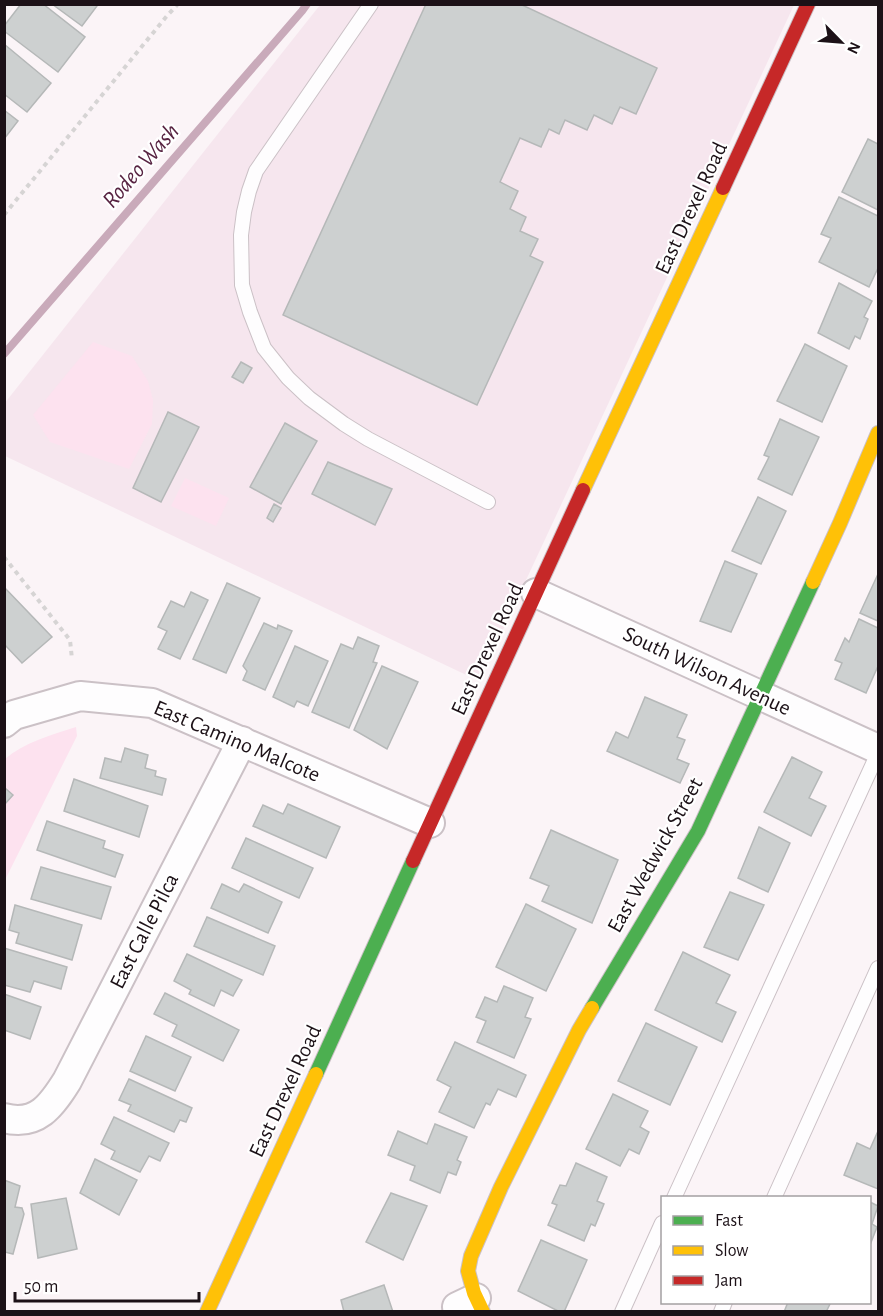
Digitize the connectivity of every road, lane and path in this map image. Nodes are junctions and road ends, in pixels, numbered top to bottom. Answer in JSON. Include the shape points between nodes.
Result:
{"nodes":[{"id":1,"x":178,"y":4,"type":"edge"},
{"id":2,"x":371,"y":4,"type":"edge"},
{"id":3,"x":808,"y":4,"type":"edge"},
{"id":4,"x":4,"y":215,"type":"edge"},
{"id":5,"x":879,"y":433,"type":"edge"},
{"id":6,"x":488,"y":502,"type":"dead end"},
{"id":7,"x":4,"y":556,"type":"edge"},
{"id":8,"x":536,"y":593,"type":"junction"},
{"id":9,"x":72,"y":659,"type":"dead end"},
{"id":10,"x":759,"y":695,"type":"junction"},
{"id":11,"x":4,"y":723,"type":"edge"},
{"id":12,"x":242,"y":741,"type":"junction"},
{"id":13,"x":879,"y":751,"type":"edge"},
{"id":14,"x":430,"y":823,"type":"junction"},
{"id":15,"x":879,"y":968,"type":"edge"},
{"id":16,"x":4,"y":1118,"type":"edge"},
{"id":17,"x":674,"y":1196,"type":"edge"},
{"id":18,"x":774,"y":1196,"type":"edge"},
{"id":19,"x":661,"y":1227,"type":"edge"},
{"id":20,"x":472,"y":1303,"type":"edge"},
{"id":21,"x":207,"y":1311,"type":"edge"},
{"id":22,"x":622,"y":1311,"type":"edge"}],
"edges":[{"from":1,"to":4,"type":"path"},
{"from":2,"to":6,"type":"lane","via":[[256,171],[241,235],[242,285],[264,348],[309,398],[368,439]]},
{"from":3,"to":8,"type":"street","name":"East Drexel Road"},
{"from":5,"to":10,"type":"street","name":"East Wedwick Street"},
{"from":7,"to":9,"type":"path","via":[[70,640]]},
{"from":8,"to":10,"type":"street","name":"South Wilson Avenue"},
{"from":8,"to":14,"type":"street","name":"East Drexel Road"},
{"from":10,"to":13,"type":"street","name":"South Wilson Avenue"},
{"from":10,"to":20,"type":"street","name":"East Wedwick Street","via":[[698,831],[579,1030],[501,1187],[471,1256],[468,1271]]},
{"from":11,"to":12,"type":"street","name":"East Camino Malcote","via":[[14,715],[80,696],[152,703]]},
{"from":12,"to":14,"type":"street","name":"East Camino Malcote"},
{"from":12,"to":16,"type":"street","name":"East Calle Pilca","via":[[42,1125]]},
{"from":13,"to":17,"type":"lane"},
{"from":14,"to":21,"type":"street","name":"East Drexel Road"},
{"from":15,"to":18,"type":"lane"},
{"from":19,"to":22,"type":"lane"}]}
